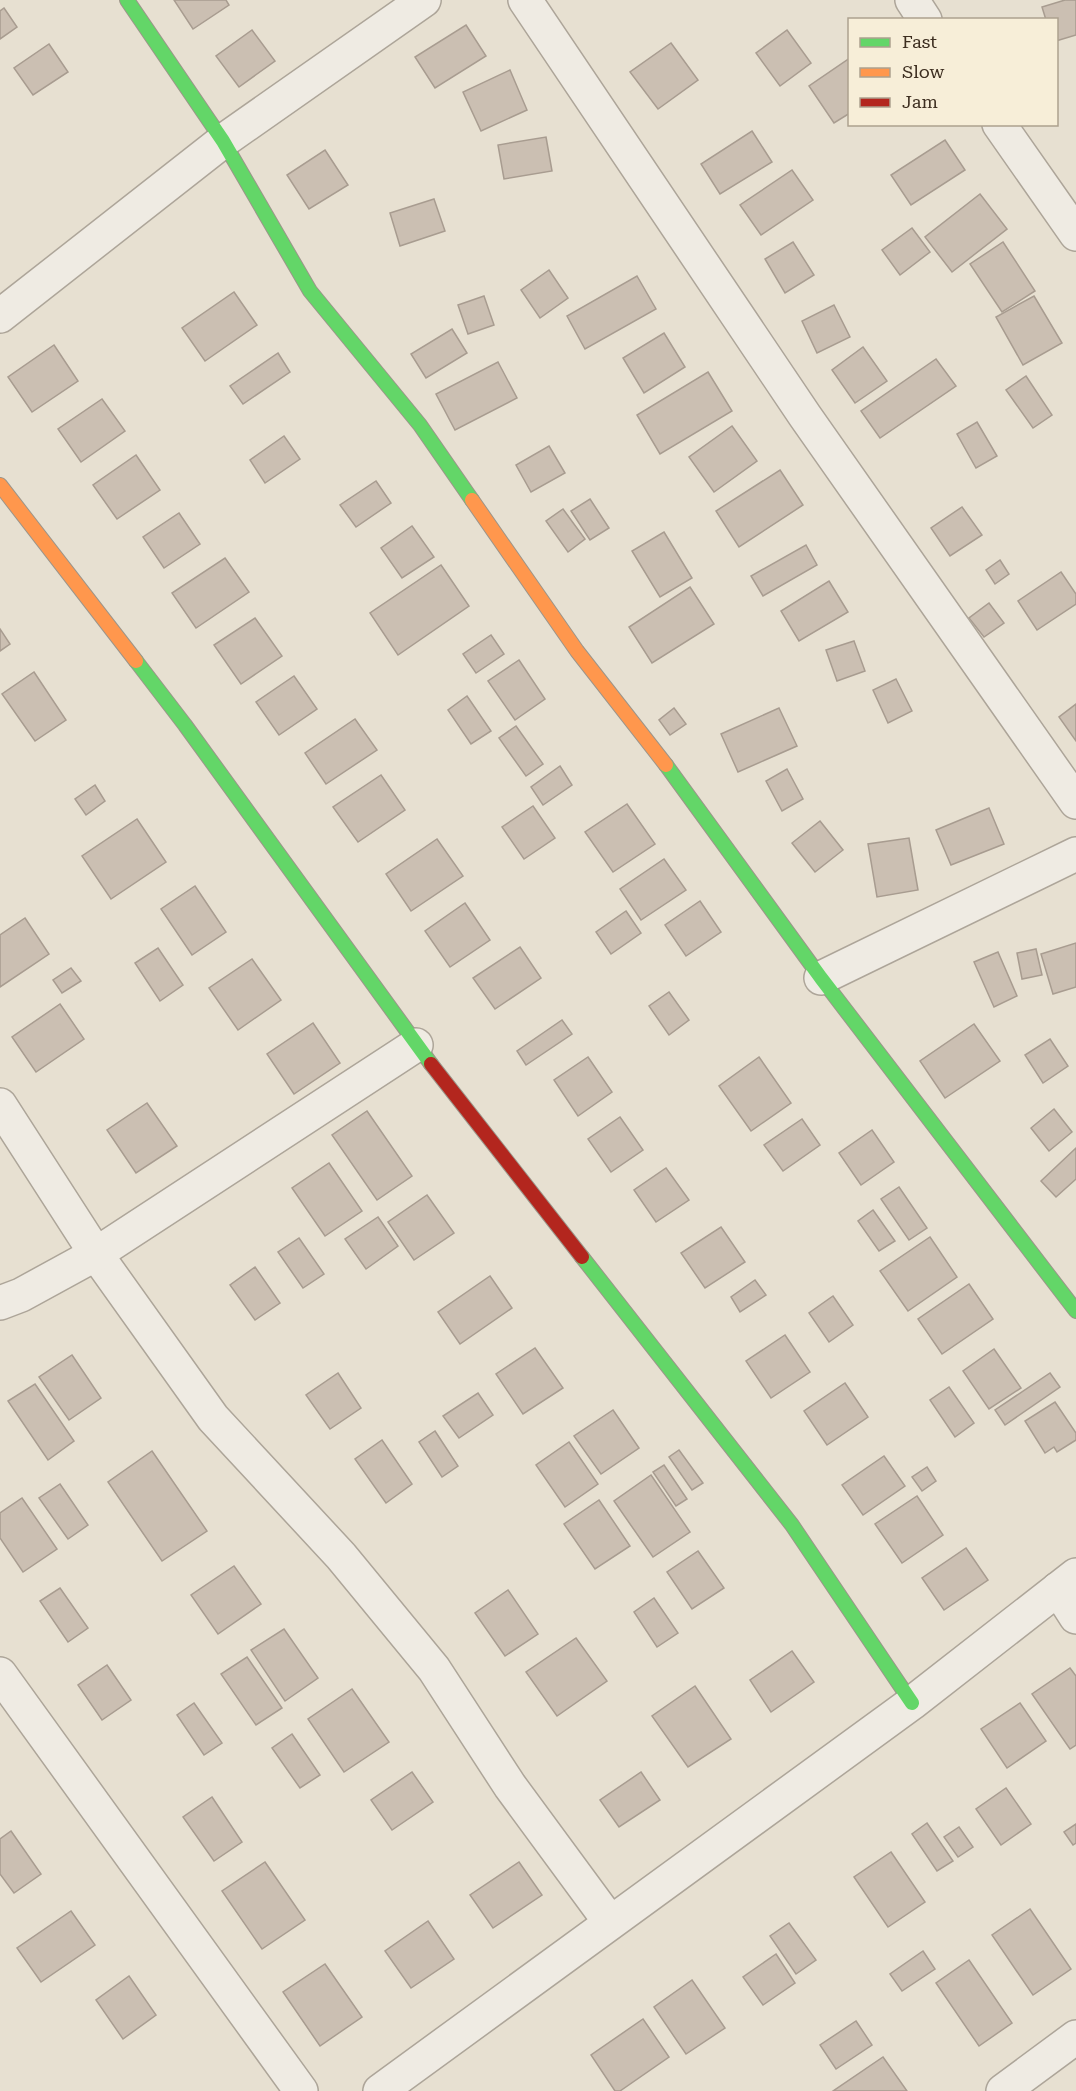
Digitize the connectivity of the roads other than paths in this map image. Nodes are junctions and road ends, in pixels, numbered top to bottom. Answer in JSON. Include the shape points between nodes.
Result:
{"nodes":[{"id":1,"x":127,"y":0,"type":"edge"},
{"id":2,"x":424,"y":0,"type":"edge"},
{"id":3,"x":525,"y":0,"type":"edge"},
{"id":4,"x":912,"y":0,"type":"edge"},
{"id":5,"x":924,"y":18,"type":"edge"},
{"id":6,"x":1000,"y":126,"type":"edge"},
{"id":7,"x":223,"y":141,"type":"junction"},
{"id":8,"x":1076,"y":234,"type":"edge"},
{"id":9,"x":0,"y":316,"type":"edge"},
{"id":10,"x":0,"y":485,"type":"edge"},
{"id":11,"x":1076,"y":802,"type":"edge"},
{"id":12,"x":1076,"y":854,"type":"edge"},
{"id":13,"x":820,"y":978,"type":"junction"},
{"id":14,"x":416,"y":1045,"type":"junction"},
{"id":15,"x":0,"y":1105,"type":"edge"},
{"id":16,"x":96,"y":1254,"type":"junction"},
{"id":17,"x":0,"y":1303,"type":"edge"},
{"id":18,"x":1076,"y":1311,"type":"edge"},
{"id":19,"x":1067,"y":1582,"type":"edge"},
{"id":20,"x":1076,"y":1617,"type":"edge"},
{"id":21,"x":0,"y":1674,"type":"edge"},
{"id":22,"x":912,"y":1703,"type":"junction"},
{"id":23,"x":610,"y":1922,"type":"junction"},
{"id":24,"x":1076,"y":2037,"type":"edge"},
{"id":25,"x":301,"y":2091,"type":"edge"},
{"id":26,"x":381,"y":2091,"type":"edge"},
{"id":27,"x":1003,"y":2091,"type":"edge"}],
"edges":[{"from":1,"to":7,"type":"street"},
{"from":2,"to":7,"type":"street"},
{"from":3,"to":11,"type":"street","via":[[805,417]]},
{"from":4,"to":5,"type":"street"},
{"from":6,"to":8,"type":"street"},
{"from":7,"to":9,"type":"street"},
{"from":7,"to":13,"type":"street","via":[[310,291],[420,425],[577,651],[687,792]]},
{"from":10,"to":14,"type":"street","via":[[185,725]]},
{"from":12,"to":13,"type":"street"},
{"from":13,"to":18,"type":"street"},
{"from":14,"to":16,"type":"street"},
{"from":14,"to":22,"type":"street","via":[[792,1525]]},
{"from":15,"to":16,"type":"street"},
{"from":16,"to":17,"type":"street"},
{"from":16,"to":23,"type":"street","via":[[213,1418],[341,1556],[434,1669],[510,1786]]},
{"from":19,"to":20,"type":"street"},
{"from":19,"to":22,"type":"street"},
{"from":21,"to":25,"type":"street"},
{"from":22,"to":23,"type":"street"},
{"from":23,"to":26,"type":"street"},
{"from":24,"to":27,"type":"street"}]}
